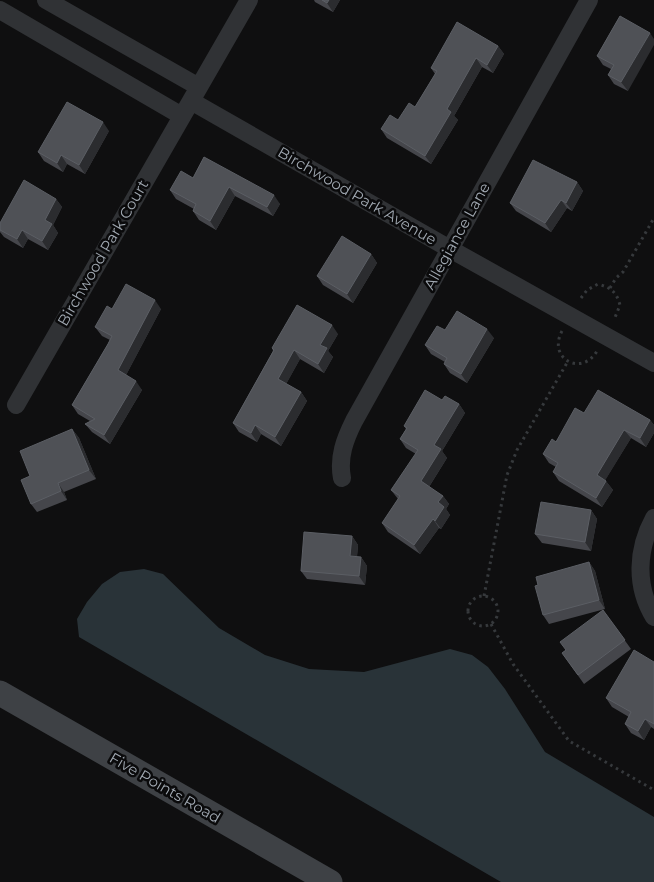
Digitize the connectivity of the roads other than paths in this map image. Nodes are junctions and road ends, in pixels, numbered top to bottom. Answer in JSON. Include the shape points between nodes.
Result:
{"nodes":[{"id":1,"x":46,"y":0,"type":"edge"},
{"id":2,"x":249,"y":0,"type":"edge"},
{"id":3,"x":589,"y":0,"type":"edge"},
{"id":4,"x":0,"y":10,"type":"edge"},
{"id":5,"x":191,"y":101,"type":"junction"},
{"id":6,"x":450,"y":249,"type":"junction"},
{"id":7,"x":654,"y":363,"type":"edge"},
{"id":8,"x":16,"y":405,"type":"dead end"},
{"id":9,"x":342,"y":478,"type":"dead end"},
{"id":10,"x":654,"y":518,"type":"edge"},
{"id":11,"x":654,"y":617,"type":"edge"},
{"id":12,"x":0,"y":693,"type":"edge"},
{"id":13,"x":330,"y":882,"type":"edge"}],
"edges":[{"from":1,"to":5,"type":"street","name":"Birchwood Park Avenue"},
{"from":2,"to":5,"type":"street","name":"Birchwood Park Court"},
{"from":3,"to":6,"type":"street","name":"Allegiance Lane"},
{"from":4,"to":5,"type":"street","name":"Birchwood Park Avenue"},
{"from":5,"to":6,"type":"street","name":"Birchwood Park Avenue"},
{"from":5,"to":8,"type":"street","name":"Birchwood Park Court"},
{"from":6,"to":7,"type":"street","name":"Birchwood Park Avenue"},
{"from":6,"to":9,"type":"street","name":"Allegiance Lane","via":[[350,428],[344,443]]},
{"from":10,"to":11,"type":"street","via":[[644,539],[640,561],[642,589]]},
{"from":12,"to":13,"type":"street","name":"Five Points Road"}]}
